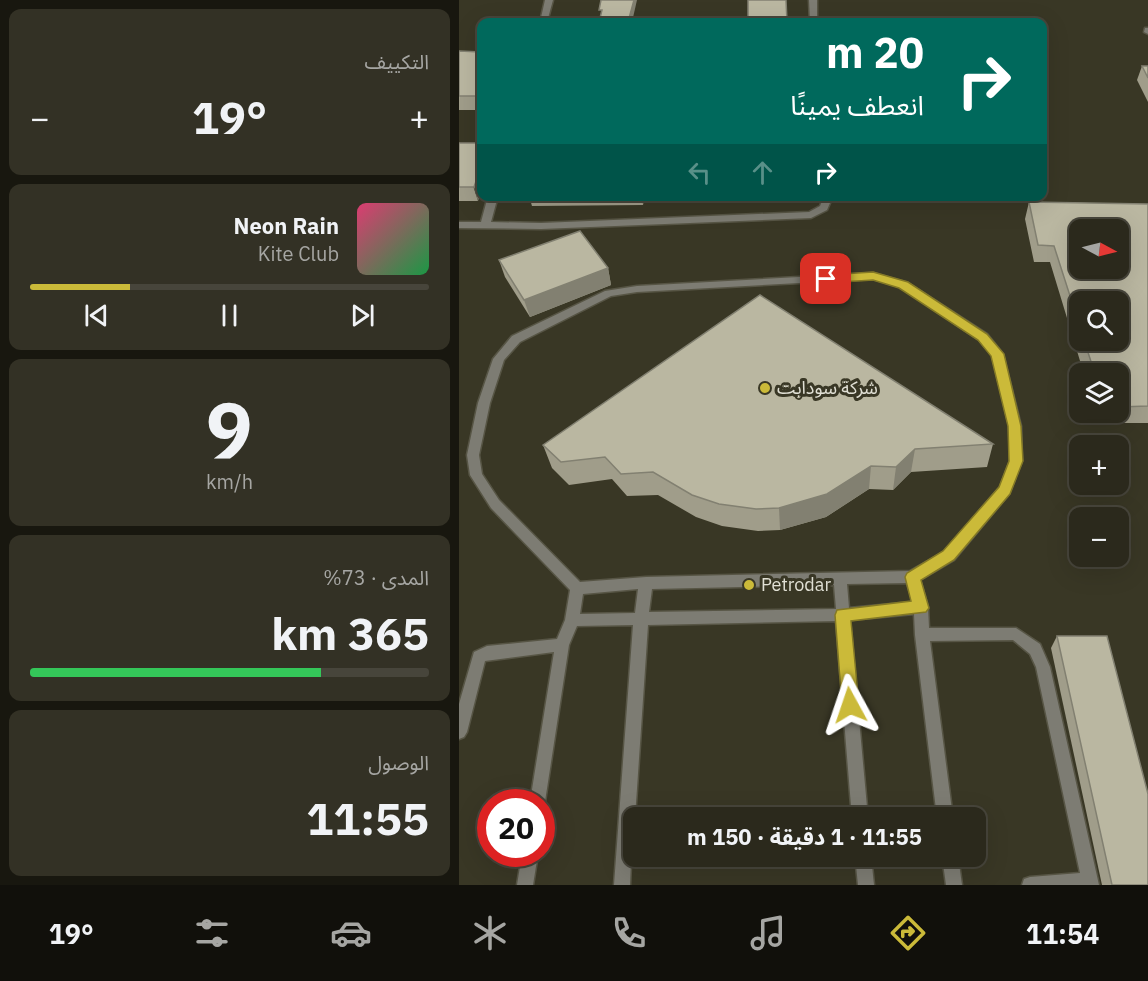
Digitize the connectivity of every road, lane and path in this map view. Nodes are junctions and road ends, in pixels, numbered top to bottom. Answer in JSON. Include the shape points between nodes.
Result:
{"nodes":[{"id":1,"x":549,"y":0,"type":"edge"},
{"id":2,"x":813,"y":0,"type":"edge"},
{"id":3,"x":544,"y":18,"type":"edge"},
{"id":4,"x":814,"y":18,"type":"edge"},
{"id":5,"x":492,"y":201,"type":"edge"},
{"id":6,"x":827,"y":201,"type":"edge"},
{"id":7,"x":459,"y":225,"type":"edge"},
{"id":8,"x":485,"y":225,"type":"junction"},
{"id":9,"x":912,"y":577,"type":"junction"},
{"id":10,"x":840,"y":580,"type":"junction"},
{"id":11,"x":646,"y":584,"type":"junction"},
{"id":12,"x":577,"y":588,"type":"junction"},
{"id":13,"x":921,"y":608,"type":"junction"},
{"id":14,"x":843,"y":615,"type":"junction"},
{"id":15,"x":641,"y":618,"type":"junction"},
{"id":16,"x":572,"y":620,"type":"junction"},
{"id":17,"x":921,"y":635,"type":"junction"},
{"id":18,"x":562,"y":645,"type":"junction"},
{"id":19,"x":459,"y":732,"type":"edge"},
{"id":20,"x":540,"y":789,"type":"edge"},
{"id":21,"x":859,"y":807,"type":"edge"},
{"id":22,"x":944,"y":807,"type":"edge"},
{"id":23,"x":528,"y":867,"type":"edge"},
{"id":24,"x":864,"y":867,"type":"edge"},
{"id":25,"x":952,"y":867,"type":"edge"},
{"id":26,"x":1091,"y":883,"type":"edge"},
{"id":27,"x":525,"y":885,"type":"edge"},
{"id":28,"x":622,"y":885,"type":"edge"},
{"id":29,"x":865,"y":885,"type":"edge"},
{"id":30,"x":954,"y":885,"type":"edge"},
{"id":31,"x":1030,"y":885,"type":"edge"}],
"edges":[{"from":1,"to":3,"type":"lane"},
{"from":2,"to":4,"type":"lane"},
{"from":5,"to":8,"type":"lane"},
{"from":6,"to":8,"type":"lane","via":[[824,208],[811,215]]},
{"from":7,"to":8,"type":"lane"},
{"from":9,"to":10,"type":"lane"},
{"from":9,"to":12,"type":"lane","via":[[949,556],[1005,490],[1016,461],[1015,426],[997,354],[983,337],[904,285],[873,276],[609,293],[516,339],[499,359],[484,403],[473,455],[476,475],[495,504]]},
{"from":9,"to":13,"type":"lane"},
{"from":10,"to":11,"type":"lane"},
{"from":10,"to":14,"type":"lane"},
{"from":11,"to":12,"type":"lane"},
{"from":11,"to":15,"type":"lane"},
{"from":12,"to":16,"type":"lane"},
{"from":13,"to":14,"type":"lane"},
{"from":13,"to":17,"type":"lane"},
{"from":14,"to":15,"type":"lane"},
{"from":14,"to":21,"type":"lane"},
{"from":15,"to":16,"type":"lane"},
{"from":15,"to":28,"type":"lane"},
{"from":16,"to":18,"type":"lane"},
{"from":17,"to":22,"type":"lane"},
{"from":17,"to":26,"type":"lane","via":[[1016,634],[1035,649],[1043,668]]},
{"from":18,"to":19,"type":"lane","via":[[479,657]]},
{"from":18,"to":20,"type":"lane"},
{"from":23,"to":27,"type":"lane"},
{"from":24,"to":29,"type":"lane"},
{"from":25,"to":30,"type":"lane"},
{"from":26,"to":31,"type":"lane"}]}
